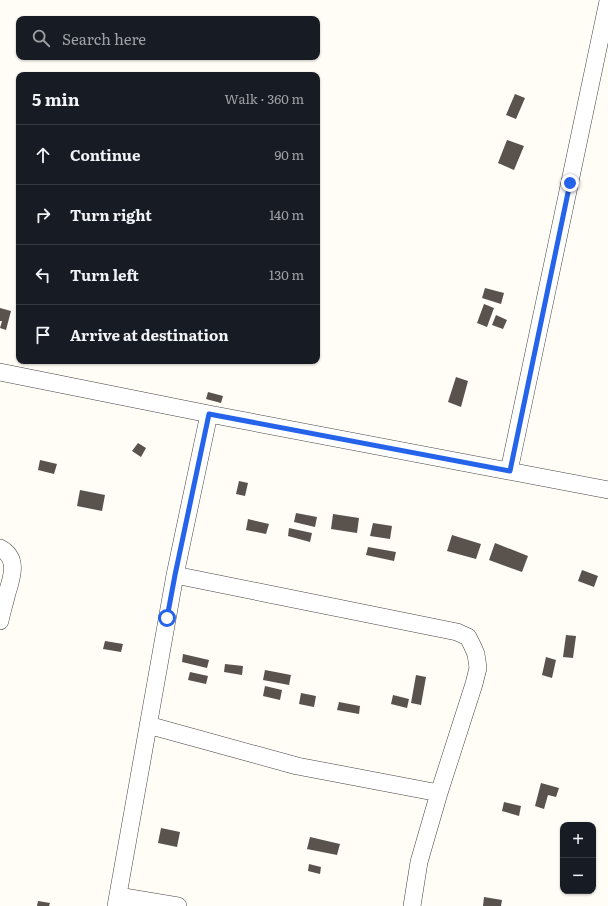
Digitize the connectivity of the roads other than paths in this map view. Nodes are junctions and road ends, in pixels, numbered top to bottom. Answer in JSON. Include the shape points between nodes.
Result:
{"nodes":[{"id":1,"x":608,"y":1,"type":"edge"},
{"id":2,"x":0,"y":372,"type":"edge"},
{"id":3,"x":209,"y":414,"type":"junction"},
{"id":4,"x":510,"y":471,"type":"junction"},
{"id":5,"x":608,"y":490,"type":"edge"},
{"id":6,"x":0,"y":548,"type":"edge"},
{"id":7,"x":175,"y":575,"type":"junction"},
{"id":8,"x":0,"y":621,"type":"edge"},
{"id":9,"x":148,"y":725,"type":"junction"},
{"id":10,"x":439,"y":793,"type":"junction"},
{"id":11,"x":117,"y":901,"type":"edge"},
{"id":12,"x":178,"y":906,"type":"edge"},
{"id":13,"x":412,"y":906,"type":"edge"}],
"edges":[{"from":1,"to":4,"type":"street"},
{"from":2,"to":3,"type":"street"},
{"from":3,"to":4,"type":"street"},
{"from":3,"to":7,"type":"street"},
{"from":4,"to":5,"type":"street"},
{"from":6,"to":8,"type":"street","via":[[9,556],[13,573]]},
{"from":7,"to":9,"type":"street"},
{"from":7,"to":10,"type":"street","via":[[457,632],[468,637],[476,654],[478,668]]},
{"from":9,"to":10,"type":"street","via":[[297,766]]},
{"from":9,"to":11,"type":"street"},
{"from":10,"to":13,"type":"street","via":[[419,862]]},
{"from":11,"to":12,"type":"street"}]}
